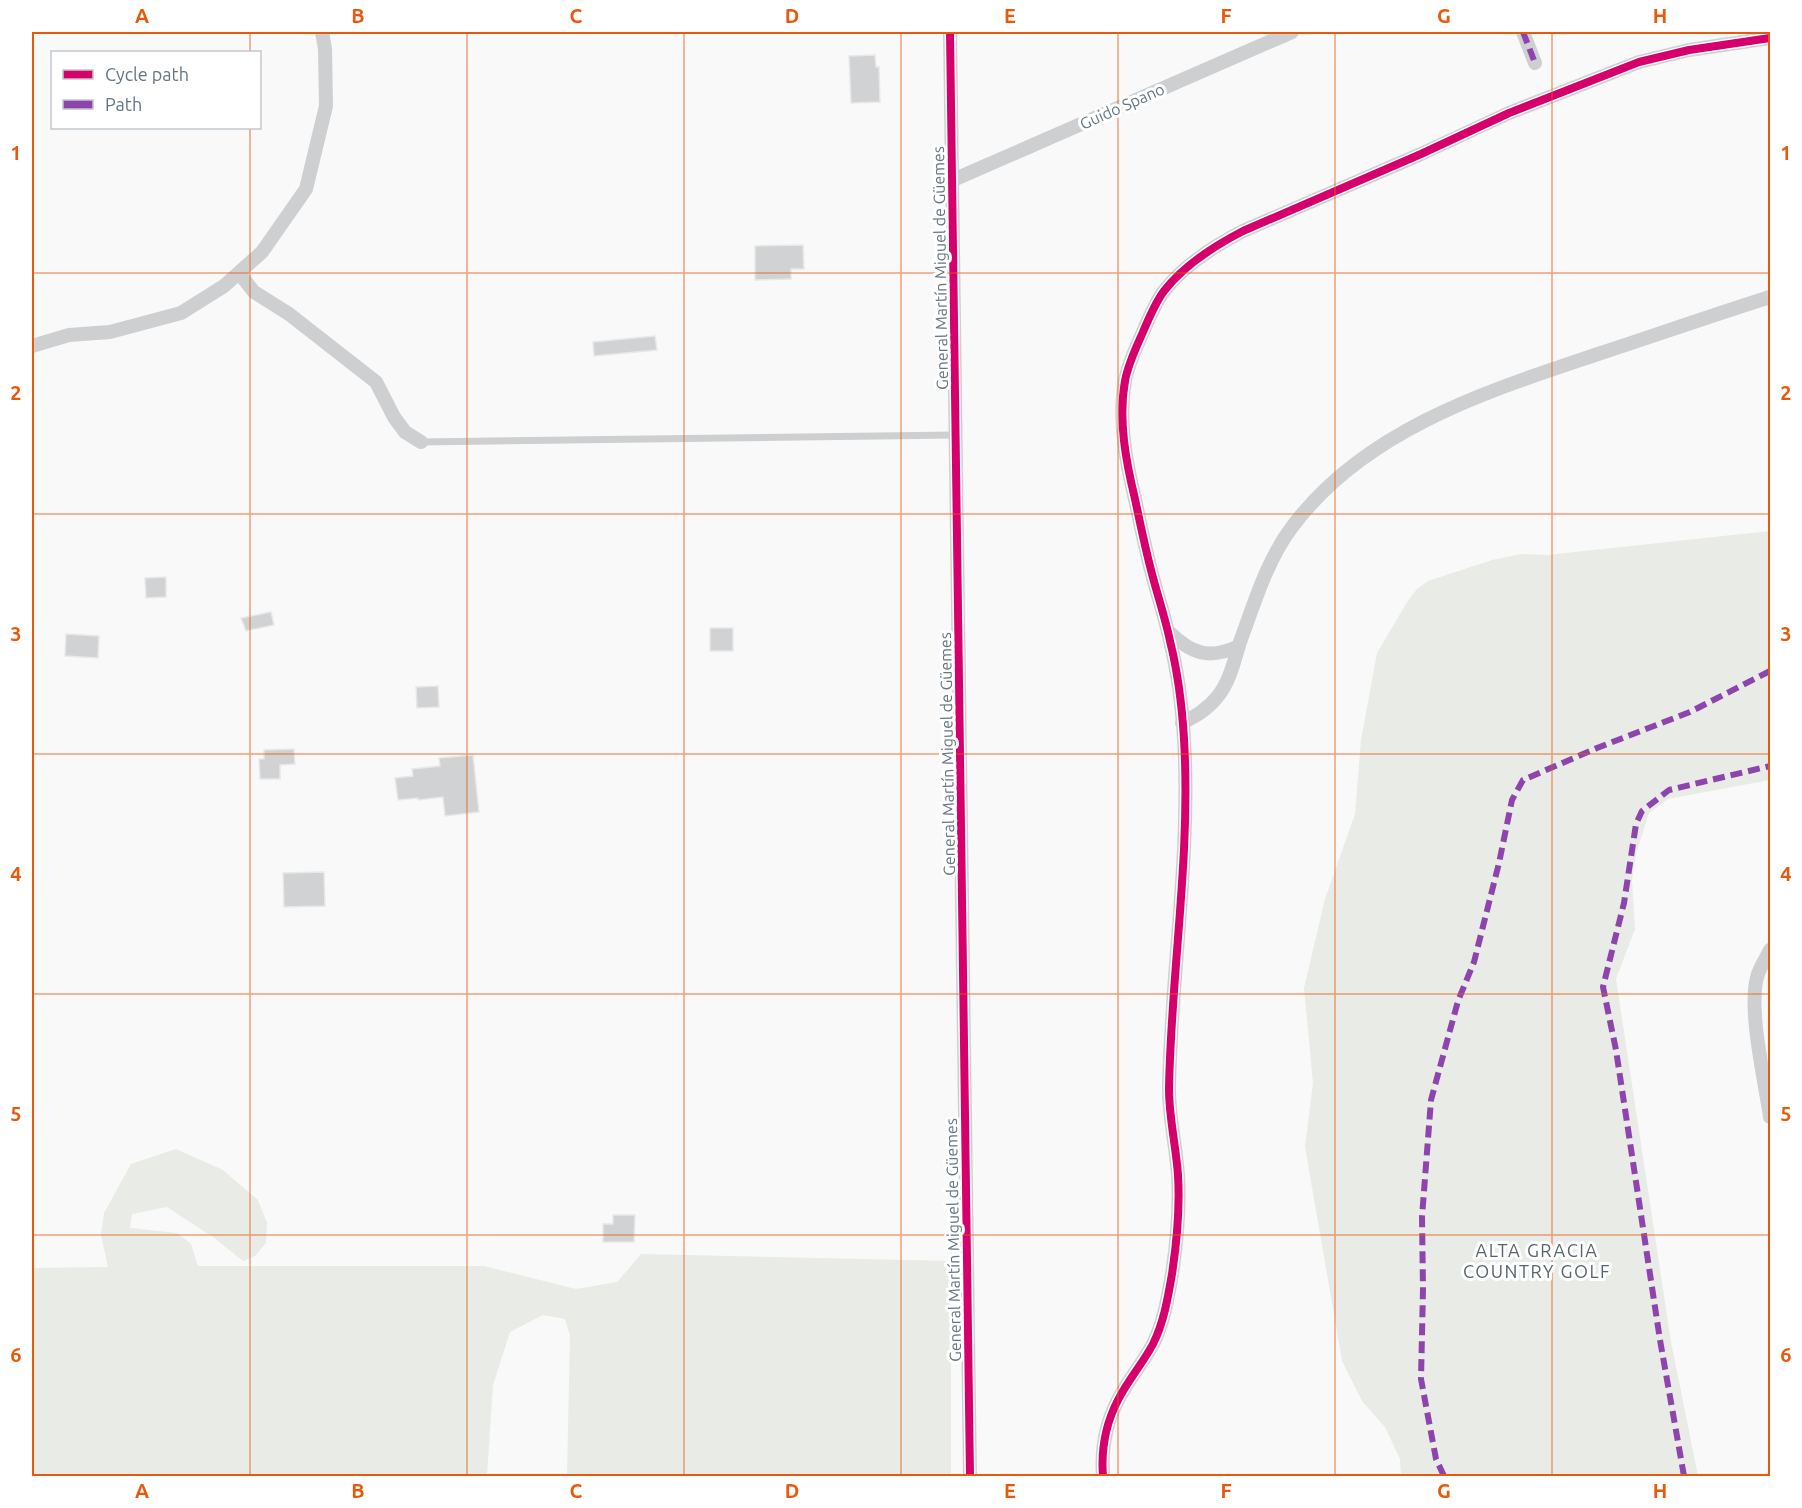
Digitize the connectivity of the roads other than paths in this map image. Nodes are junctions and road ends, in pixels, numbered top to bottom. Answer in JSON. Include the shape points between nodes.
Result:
{"nodes":[{"id":1,"x":322,"y":32,"type":"edge"},
{"id":2,"x":950,"y":32,"type":"edge"},
{"id":3,"x":1292,"y":32,"type":"edge"},
{"id":4,"x":1523,"y":32,"type":"edge"},
{"id":5,"x":1770,"y":38,"type":"edge"},
{"id":6,"x":1535,"y":63,"type":"dead end"},
{"id":7,"x":952,"y":180,"type":"junction"},
{"id":8,"x":239,"y":273,"type":"junction"},
{"id":9,"x":1770,"y":297,"type":"edge"},
{"id":10,"x":32,"y":346,"type":"edge"},
{"id":11,"x":956,"y":435,"type":"junction"},
{"id":12,"x":421,"y":442,"type":"joint"},
{"id":13,"x":1168,"y":631,"type":"junction"},
{"id":14,"x":1239,"y":646,"type":"junction"},
{"id":15,"x":1182,"y":723,"type":"junction"},
{"id":16,"x":1770,"y":950,"type":"edge"},
{"id":17,"x":1770,"y":1116,"type":"edge"},
{"id":18,"x":970,"y":1476,"type":"edge"},
{"id":19,"x":1102,"y":1476,"type":"edge"}],
"edges":[{"from":1,"to":8,"type":"street","via":[[326,106],[306,189],[262,252]]},
{"from":2,"to":7,"type":"street","name":"General Martín Miguel de Güemes"},
{"from":3,"to":7,"type":"street","name":"Guido Spano"},
{"from":4,"to":6,"type":"street"},
{"from":5,"to":13,"type":"street","via":[[1639,62],[1509,113],[1243,231],[1216,245],[1173,280],[1163,292],[1127,369],[1123,397],[1129,475]]},
{"from":7,"to":11,"type":"street","name":"General Martín Miguel de Güemes"},
{"from":8,"to":10,"type":"street","via":[[181,313],[110,332],[69,335]]},
{"from":8,"to":12,"type":"street","via":[[254,292],[289,314],[376,382],[405,432]]},
{"from":9,"to":14,"type":"street","via":[[1509,384],[1392,438],[1338,477],[1290,529],[1257,596]]},
{"from":11,"to":12,"type":"lane"},
{"from":11,"to":18,"type":"street","name":"General Martín Miguel de Güemes"},
{"from":13,"to":14,"type":"street","via":[[1203,654],[1226,652]]},
{"from":13,"to":15,"type":"street"},
{"from":14,"to":15,"type":"street","via":[[1230,676],[1219,695],[1205,711]]},
{"from":15,"to":19,"type":"street","via":[[1185,858],[1169,1092],[1178,1175],[1177,1238],[1166,1309],[1154,1342],[1108,1422]]},
{"from":16,"to":17,"type":"street","via":[[1754,994]]}]}
